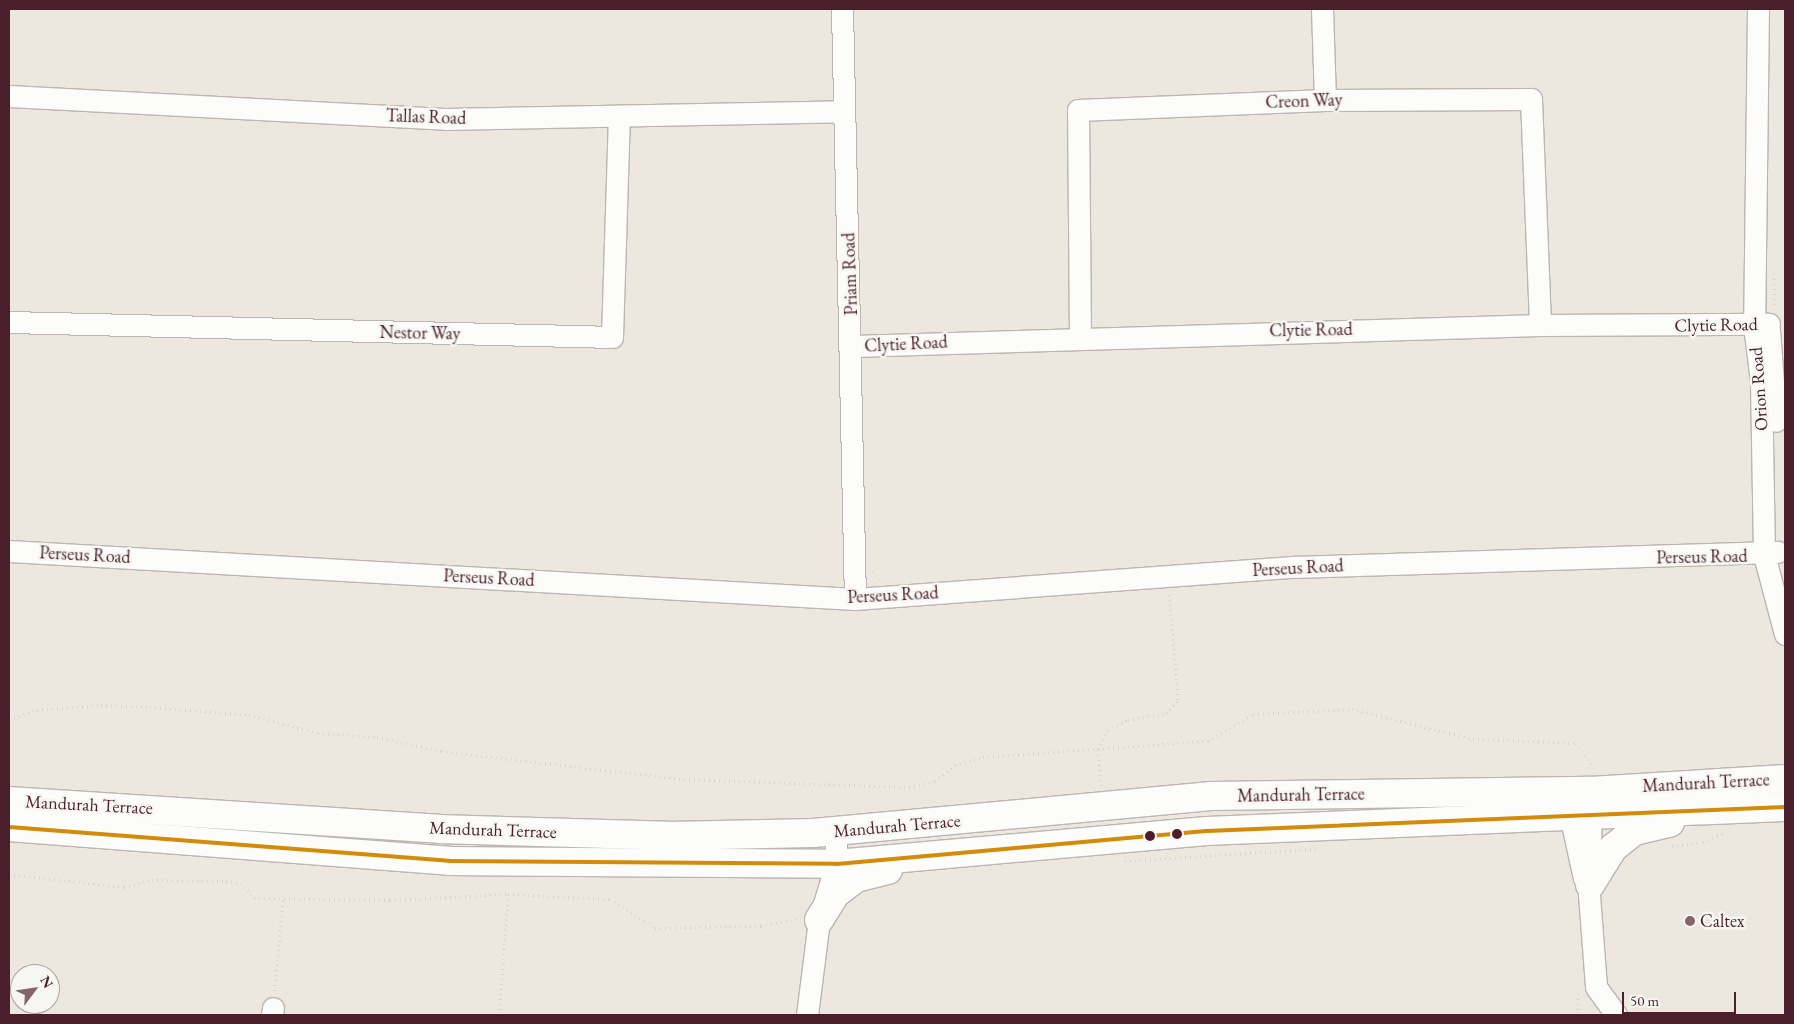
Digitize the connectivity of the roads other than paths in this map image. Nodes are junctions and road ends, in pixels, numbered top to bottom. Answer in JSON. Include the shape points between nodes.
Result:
{"nodes":[{"id":1,"x":842,"y":9,"type":"edge"},
{"id":2,"x":1322,"y":9,"type":"edge"},
{"id":3,"x":1758,"y":9,"type":"edge"},
{"id":4,"x":9,"y":96,"type":"edge"},
{"id":5,"x":1326,"y":100,"type":"junction"},
{"id":6,"x":844,"y":111,"type":"junction"},
{"id":7,"x":619,"y":117,"type":"junction"},
{"id":8,"x":9,"y":322,"type":"edge"},
{"id":9,"x":1540,"y":325,"type":"junction"},
{"id":10,"x":1761,"y":325,"type":"junction"},
{"id":11,"x":1080,"y":336,"type":"junction"},
{"id":12,"x":853,"y":346,"type":"junction"},
{"id":13,"x":1774,"y":381,"type":"edge"},
{"id":14,"x":9,"y":551,"type":"edge"},
{"id":15,"x":1771,"y":554,"type":"junction"},
{"id":16,"x":1785,"y":579,"type":"edge"},
{"id":17,"x":855,"y":599,"type":"junction"},
{"id":18,"x":1785,"y":634,"type":"edge"},
{"id":19,"x":1785,"y":779,"type":"edge"},
{"id":20,"x":1585,"y":800,"type":"junction"},
{"id":21,"x":9,"y":801,"type":"edge"},
{"id":22,"x":1785,"y":807,"type":"edge"},
{"id":23,"x":1701,"y":811,"type":"junction"},
{"id":24,"x":9,"y":827,"type":"edge"},
{"id":25,"x":825,"y":832,"type":"junction"},
{"id":26,"x":929,"y":855,"type":"junction"},
{"id":27,"x":825,"y":863,"type":"junction"},
{"id":28,"x":1589,"y":890,"type":"junction"},
{"id":29,"x":819,"y":920,"type":"junction"},
{"id":30,"x":807,"y":1015,"type":"edge"},
{"id":31,"x":1616,"y":1015,"type":"edge"}],
"edges":[{"from":1,"to":6,"type":"street","name":"Priam Road"},
{"from":2,"to":5,"type":"street"},
{"from":3,"to":10,"type":"street","name":"Orion Road","via":[[1757,110],[1753,144]]},
{"from":4,"to":7,"type":"street","name":"Tallas Road","via":[[445,119]]},
{"from":5,"to":9,"type":"street","name":"Creon Way","via":[[1531,99]]},
{"from":5,"to":11,"type":"street","name":"Creon Way","via":[[1078,110]]},
{"from":6,"to":7,"type":"street","name":"Tallas Road"},
{"from":6,"to":12,"type":"street","name":"Priam Road"},
{"from":7,"to":8,"type":"street","name":"Nestor Way","via":[[612,338]]},
{"from":9,"to":10,"type":"street","name":"Clytie Road"},
{"from":9,"to":11,"type":"street","name":"Clytie Road"},
{"from":10,"to":13,"type":"street","name":"Orion Road"},
{"from":11,"to":12,"type":"street","name":"Clytie Road"},
{"from":12,"to":17,"type":"street","name":"Priam Road"},
{"from":13,"to":15,"type":"street","name":"Orion Road"},
{"from":14,"to":17,"type":"street","name":"Perseus Road"},
{"from":15,"to":16,"type":"street","name":"Orion Road"},
{"from":15,"to":17,"type":"street","name":"Perseus Road","via":[[1296,567]]},
{"from":15,"to":18,"type":"street","name":"Orion Road"},
{"from":19,"to":20,"type":"main road","name":"Mandurah Terrace"},
{"from":20,"to":23,"type":"main road","name":"Mandurah Terrace"},
{"from":20,"to":25,"type":"main road","name":"Mandurah Terrace","via":[[1211,796],[1102,809]]},
{"from":20,"to":26,"type":"main road","name":"Mandurah Terrace"},
{"from":20,"to":28,"type":"street"},
{"from":21,"to":25,"type":"main road","name":"Mandurah Terrace","via":[[438,829],[669,836]]},
{"from":22,"to":23,"type":"main road","name":"Mandurah Terrace"},
{"from":23,"to":28,"type":"main road","via":[[1634,831],[1613,848]]},
{"from":24,"to":27,"type":"main road","name":"Mandurah Terrace","via":[[449,861]]},
{"from":25,"to":27,"type":"street"},
{"from":26,"to":27,"type":"main road","name":"Mandurah Terrace"},
{"from":26,"to":29,"type":"main road","via":[[856,878],[835,894]]},
{"from":27,"to":29,"type":"street"},
{"from":28,"to":31,"type":"street","via":[[1596,986]]},
{"from":29,"to":30,"type":"street"}]}
